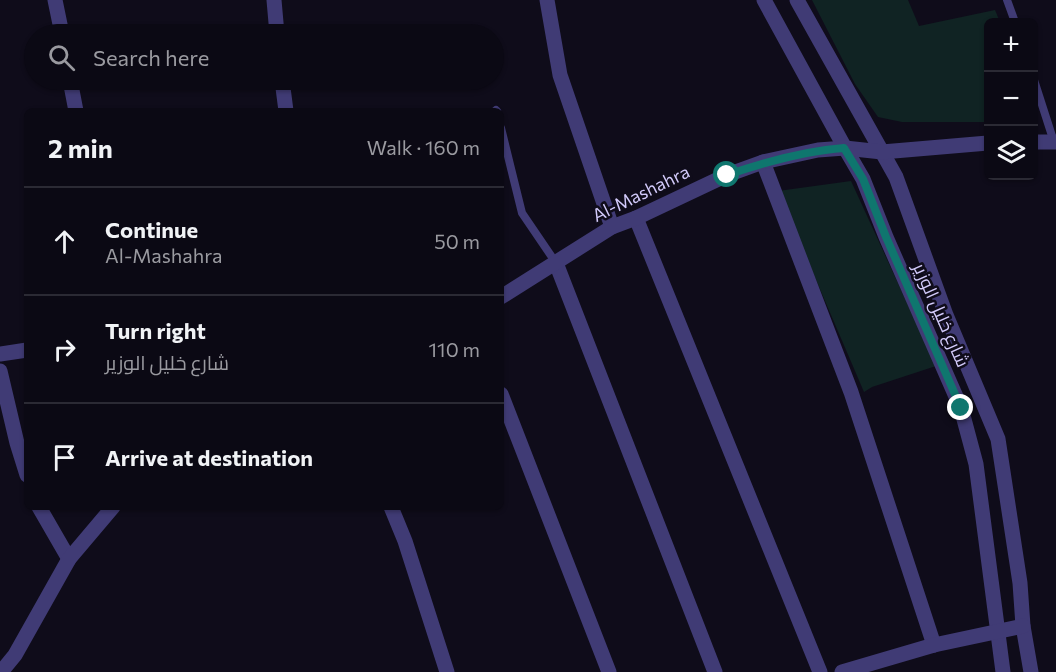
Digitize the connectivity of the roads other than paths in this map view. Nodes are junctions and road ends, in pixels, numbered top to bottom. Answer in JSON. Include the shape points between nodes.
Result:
{"nodes":[{"id":1,"x":55,"y":0,"type":"edge"},
{"id":2,"x":274,"y":0,"type":"edge"},
{"id":3,"x":547,"y":0,"type":"edge"},
{"id":4,"x":764,"y":0,"type":"edge"},
{"id":5,"x":797,"y":0,"type":"edge"},
{"id":6,"x":1007,"y":0,"type":"edge"},
{"id":7,"x":1014,"y":18,"type":"edge"},
{"id":8,"x":60,"y":24,"type":"edge"},
{"id":9,"x":276,"y":24,"type":"edge"},
{"id":10,"x":72,"y":90,"type":"edge"},
{"id":11,"x":283,"y":90,"type":"edge"},
{"id":12,"x":1038,"y":92,"type":"edge"},
{"id":13,"x":75,"y":108,"type":"edge"},
{"id":14,"x":286,"y":108,"type":"edge"},
{"id":15,"x":504,"y":140,"type":"edge"},
{"id":16,"x":1038,"y":142,"type":"edge"},
{"id":17,"x":1055,"y":142,"type":"edge"},
{"id":18,"x":984,"y":143,"type":"edge"},
{"id":19,"x":844,"y":148,"type":"junction"},
{"id":20,"x":882,"y":152,"type":"junction"},
{"id":21,"x":763,"y":162,"type":"junction"},
{"id":22,"x":636,"y":218,"type":"junction"},
{"id":23,"x":612,"y":228,"type":"junction"},
{"id":24,"x":556,"y":263,"type":"junction"},
{"id":25,"x":504,"y":295,"type":"edge"},
{"id":26,"x":24,"y":350,"type":"edge"},
{"id":27,"x":0,"y":354,"type":"edge"},
{"id":28,"x":0,"y":371,"type":"edge"},
{"id":29,"x":504,"y":401,"type":"edge"},
{"id":30,"x":24,"y":465,"type":"edge"},
{"id":31,"x":41,"y":510,"type":"edge"},
{"id":32,"x":110,"y":510,"type":"edge"},
{"id":33,"x":392,"y":510,"type":"edge"},
{"id":34,"x":69,"y":559,"type":"junction"},
{"id":35,"x":1023,"y":626,"type":"junction"},
{"id":36,"x":997,"y":630,"type":"junction"},
{"id":37,"x":934,"y":645,"type":"junction"},
{"id":38,"x":889,"y":666,"type":"edge"},
{"id":39,"x":1,"y":672,"type":"edge"},
{"id":40,"x":447,"y":672,"type":"edge"},
{"id":41,"x":609,"y":672,"type":"edge"},
{"id":42,"x":715,"y":672,"type":"edge"},
{"id":43,"x":820,"y":672,"type":"edge"},
{"id":44,"x":842,"y":672,"type":"edge"},
{"id":45,"x":1003,"y":672,"type":"edge"},
{"id":46,"x":1031,"y":672,"type":"edge"}],
"edges":[{"from":1,"to":8,"type":"street"},
{"from":2,"to":9,"type":"street"},
{"from":3,"to":23,"type":"street","via":[[560,75]]},
{"from":4,"to":19,"type":"street","name":"شارع خليل الوزير"},
{"from":5,"to":20,"type":"street","name":"شارع خليل الوزير"},
{"from":6,"to":7,"type":"lane"},
{"from":10,"to":13,"type":"street"},
{"from":11,"to":14,"type":"street"},
{"from":12,"to":17,"type":"lane"},
{"from":15,"to":24,"type":"lane","via":[[522,213]]},
{"from":16,"to":17,"type":"street"},
{"from":18,"to":20,"type":"street","name":"Al-Mashahra"},
{"from":19,"to":20,"type":"street","name":"Al-Mashahra"},
{"from":19,"to":21,"type":"street","name":"Al-Mashahra"},
{"from":19,"to":36,"type":"street","name":"شارع خليل الوزير","via":[[863,179],[961,408],[976,464]]},
{"from":20,"to":35,"type":"street","name":"شارع خليل الوزير","via":[[896,177],[946,315],[998,439]]},
{"from":21,"to":22,"type":"street","name":"Al-Mashahra","via":[[718,178]]},
{"from":21,"to":37,"type":"street","via":[[851,392]]},
{"from":22,"to":23,"type":"street","name":"Al-Mashahra"},
{"from":22,"to":43,"type":"street"},
{"from":23,"to":24,"type":"street","name":"Al-Mashahra"},
{"from":24,"to":25,"type":"street","name":"Al-Mashahra"},
{"from":24,"to":42,"type":"street"},
{"from":26,"to":27,"type":"street"},
{"from":28,"to":30,"type":"street"},
{"from":29,"to":41,"type":"street"},
{"from":31,"to":34,"type":"street"},
{"from":32,"to":34,"type":"street"},
{"from":33,"to":40,"type":"street"},
{"from":34,"to":39,"type":"street","via":[[15,655]]},
{"from":35,"to":36,"type":"street"},
{"from":35,"to":46,"type":"street","name":"شارع خليل الوزير"},
{"from":36,"to":37,"type":"street"},
{"from":36,"to":45,"type":"street","name":"شارع خليل الوزير"},
{"from":37,"to":38,"type":"street"},
{"from":38,"to":44,"type":"street"}]}
